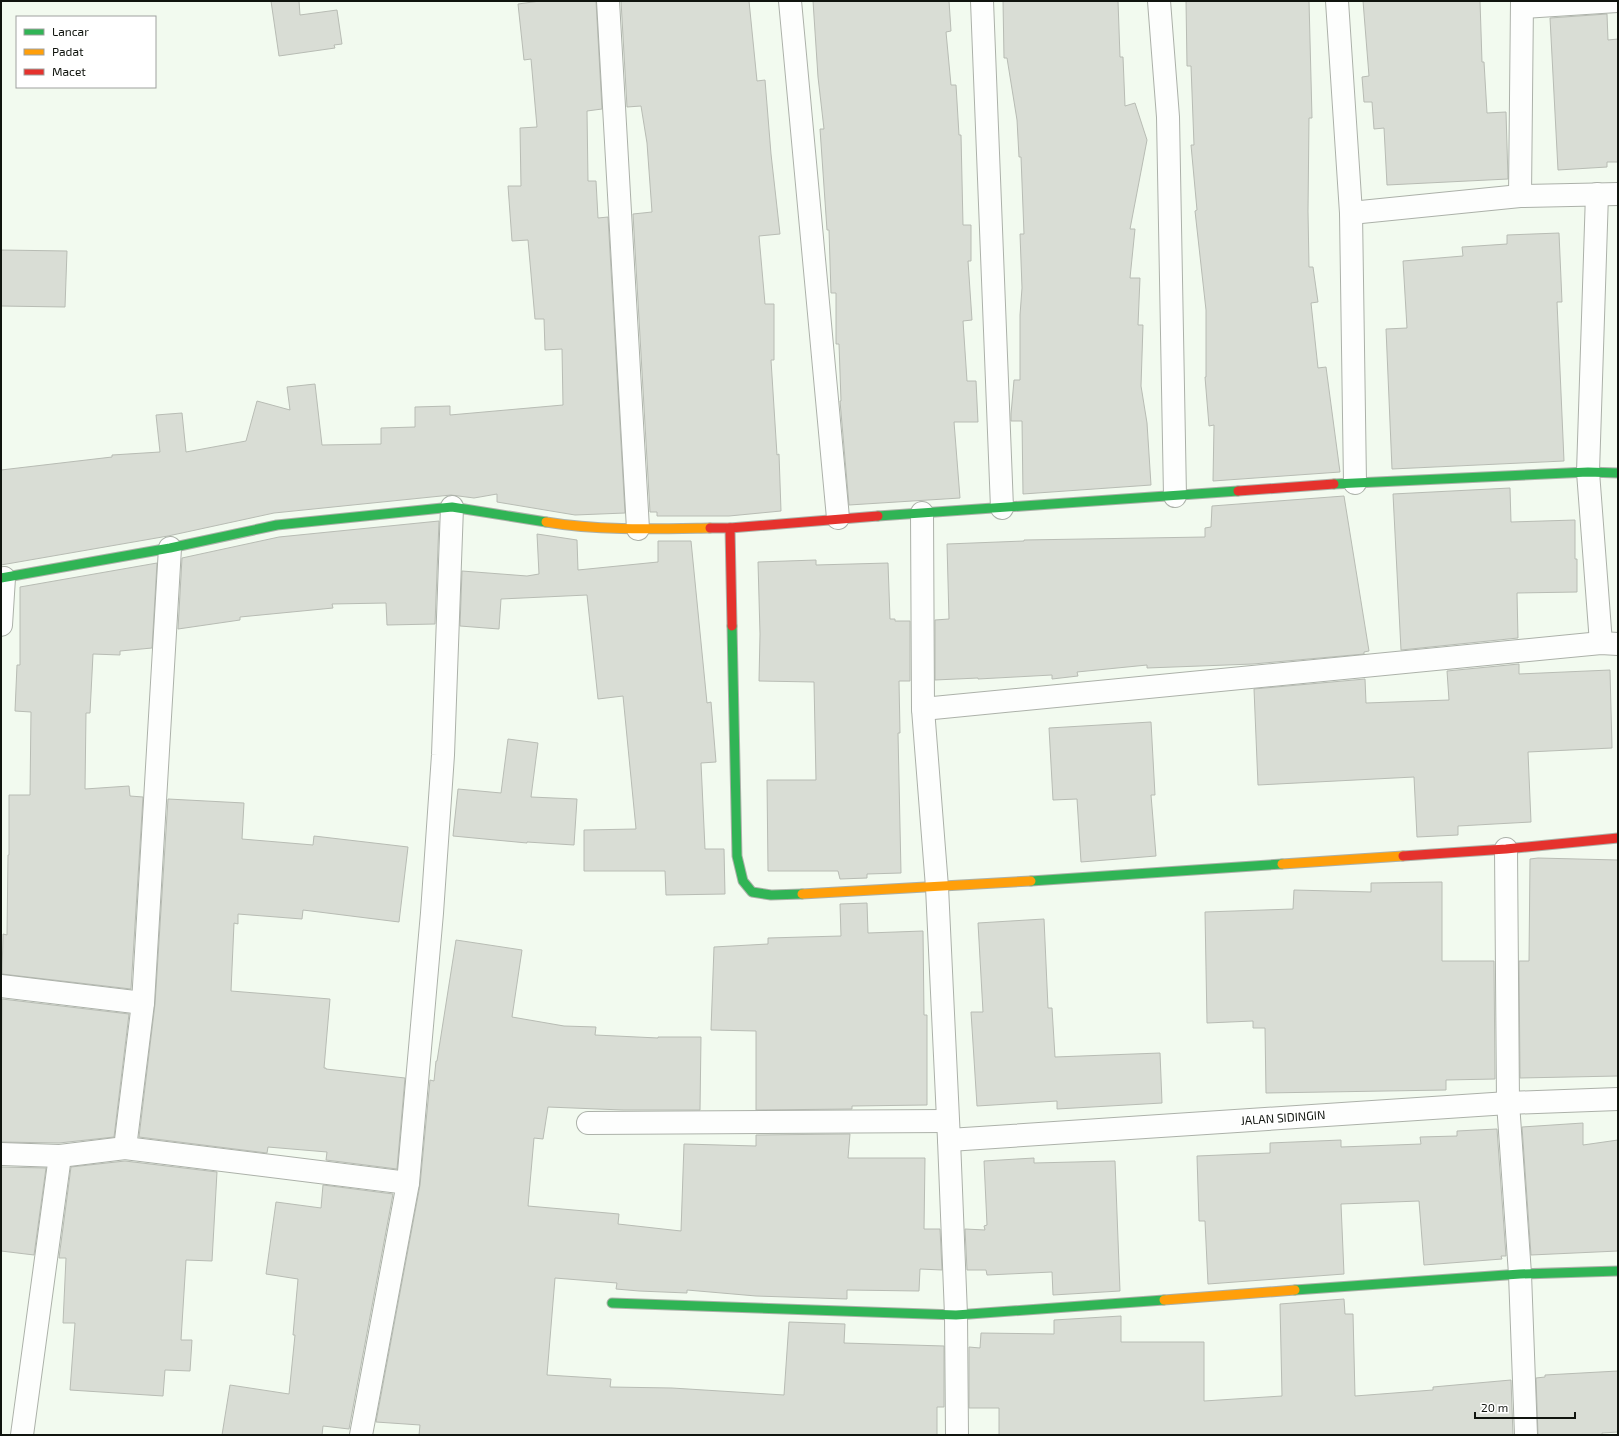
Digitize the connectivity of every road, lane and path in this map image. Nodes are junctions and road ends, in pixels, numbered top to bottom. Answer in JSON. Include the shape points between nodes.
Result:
{"nodes":[{"id":1,"x":608,"y":1,"type":"edge"},
{"id":2,"x":790,"y":1,"type":"edge"},
{"id":3,"x":982,"y":1,"type":"edge"},
{"id":4,"x":1159,"y":1,"type":"edge"},
{"id":5,"x":1338,"y":1,"type":"edge"},
{"id":6,"x":1617,"y":1,"type":"edge"},
{"id":7,"x":1522,"y":4,"type":"edge"},
{"id":8,"x":1596,"y":194,"type":"junction"},
{"id":9,"x":1618,"y":194,"type":"edge"},
{"id":10,"x":1520,"y":196,"type":"junction"},
{"id":11,"x":1350,"y":213,"type":"junction"},
{"id":12,"x":1588,"y":472,"type":"junction"},
{"id":13,"x":1618,"y":473,"type":"edge"},
{"id":14,"x":1355,"y":483,"type":"junction"},
{"id":15,"x":1175,"y":496,"type":"junction"},
{"id":16,"x":452,"y":507,"type":"junction"},
{"id":17,"x":1002,"y":508,"type":"junction"},
{"id":18,"x":922,"y":513,"type":"junction"},
{"id":19,"x":838,"y":518,"type":"junction"},
{"id":20,"x":730,"y":528,"type":"junction"},
{"id":21,"x":638,"y":530,"type":"junction"},
{"id":22,"x":170,"y":548,"type":"junction"},
{"id":23,"x":2,"y":578,"type":"edge"},
{"id":24,"x":1,"y":625,"type":"edge"},
{"id":25,"x":1609,"y":644,"type":"edge"},
{"id":26,"x":924,"y":709,"type":"junction"},
{"id":27,"x":1618,"y":838,"type":"edge"},
{"id":28,"x":1506,"y":850,"type":"junction"},
{"id":29,"x":937,"y":887,"type":"junction"},
{"id":30,"x":1,"y":986,"type":"edge"},
{"id":31,"x":143,"y":1003,"type":"junction"},
{"id":32,"x":1618,"y":1099,"type":"edge"},
{"id":33,"x":1508,"y":1103,"type":"junction"},
{"id":34,"x":588,"y":1123,"type":"dead end"},
{"id":35,"x":948,"y":1130,"type":"junction"},
{"id":36,"x":124,"y":1148,"type":"junction"},
{"id":37,"x":1,"y":1154,"type":"edge"},
{"id":38,"x":60,"y":1156,"type":"junction"},
{"id":39,"x":408,"y":1183,"type":"junction"},
{"id":40,"x":1618,"y":1271,"type":"edge"},
{"id":41,"x":1520,"y":1274,"type":"junction"},
{"id":42,"x":612,"y":1303,"type":"dead end"},
{"id":43,"x":956,"y":1315,"type":"junction"},
{"id":44,"x":22,"y":1435,"type":"edge"},
{"id":45,"x":361,"y":1435,"type":"edge"},
{"id":46,"x":957,"y":1435,"type":"edge"},
{"id":47,"x":1526,"y":1435,"type":"edge"}],
"edges":[{"from":1,"to":21,"type":"street"},
{"from":2,"to":19,"type":"street"},
{"from":3,"to":17,"type":"street"},
{"from":4,"to":15,"type":"street","via":[[1168,117]]},
{"from":5,"to":11,"type":"street"},
{"from":6,"to":7,"type":"street"},
{"from":7,"to":10,"type":"street"},
{"from":8,"to":9,"type":"street"},
{"from":8,"to":10,"type":"street"},
{"from":8,"to":12,"type":"street"},
{"from":10,"to":11,"type":"street"},
{"from":11,"to":14,"type":"street"},
{"from":12,"to":13,"type":"street"},
{"from":12,"to":14,"type":"street"},
{"from":12,"to":25,"type":"street"},
{"from":14,"to":15,"type":"street"},
{"from":15,"to":17,"type":"street"},
{"from":16,"to":21,"type":"street","via":[[574,527]]},
{"from":16,"to":22,"type":"street","via":[[277,525]]},
{"from":16,"to":39,"type":"street","via":[[443,755]]},
{"from":17,"to":18,"type":"street"},
{"from":18,"to":19,"type":"street"},
{"from":18,"to":26,"type":"street"},
{"from":19,"to":20,"type":"street"},
{"from":20,"to":21,"type":"street"},
{"from":20,"to":29,"type":"street","via":[[737,856],[743,881],[752,892],[770,895]]},
{"from":22,"to":23,"type":"street"},
{"from":22,"to":31,"type":"street"},
{"from":23,"to":24,"type":"street"},
{"from":25,"to":26,"type":"street"},
{"from":26,"to":29,"type":"street"},
{"from":27,"to":28,"type":"street"},
{"from":28,"to":29,"type":"street"},
{"from":28,"to":33,"type":"street"},
{"from":29,"to":35,"type":"street"},
{"from":30,"to":31,"type":"street"},
{"from":31,"to":36,"type":"street"},
{"from":32,"to":33,"type":"street","name":"JALAN SIDINGIN"},
{"from":33,"to":35,"type":"street","name":"JALAN SIDINGIN"},
{"from":33,"to":41,"type":"street"},
{"from":34,"to":35,"type":"street","name":"JALAN SIDINGIN"},
{"from":35,"to":43,"type":"street"},
{"from":36,"to":38,"type":"street"},
{"from":36,"to":39,"type":"street"},
{"from":37,"to":38,"type":"street"},
{"from":38,"to":44,"type":"street"},
{"from":39,"to":45,"type":"street"},
{"from":40,"to":41,"type":"street"},
{"from":41,"to":43,"type":"street"},
{"from":41,"to":47,"type":"street"},
{"from":42,"to":43,"type":"street"},
{"from":43,"to":46,"type":"street"}]}
